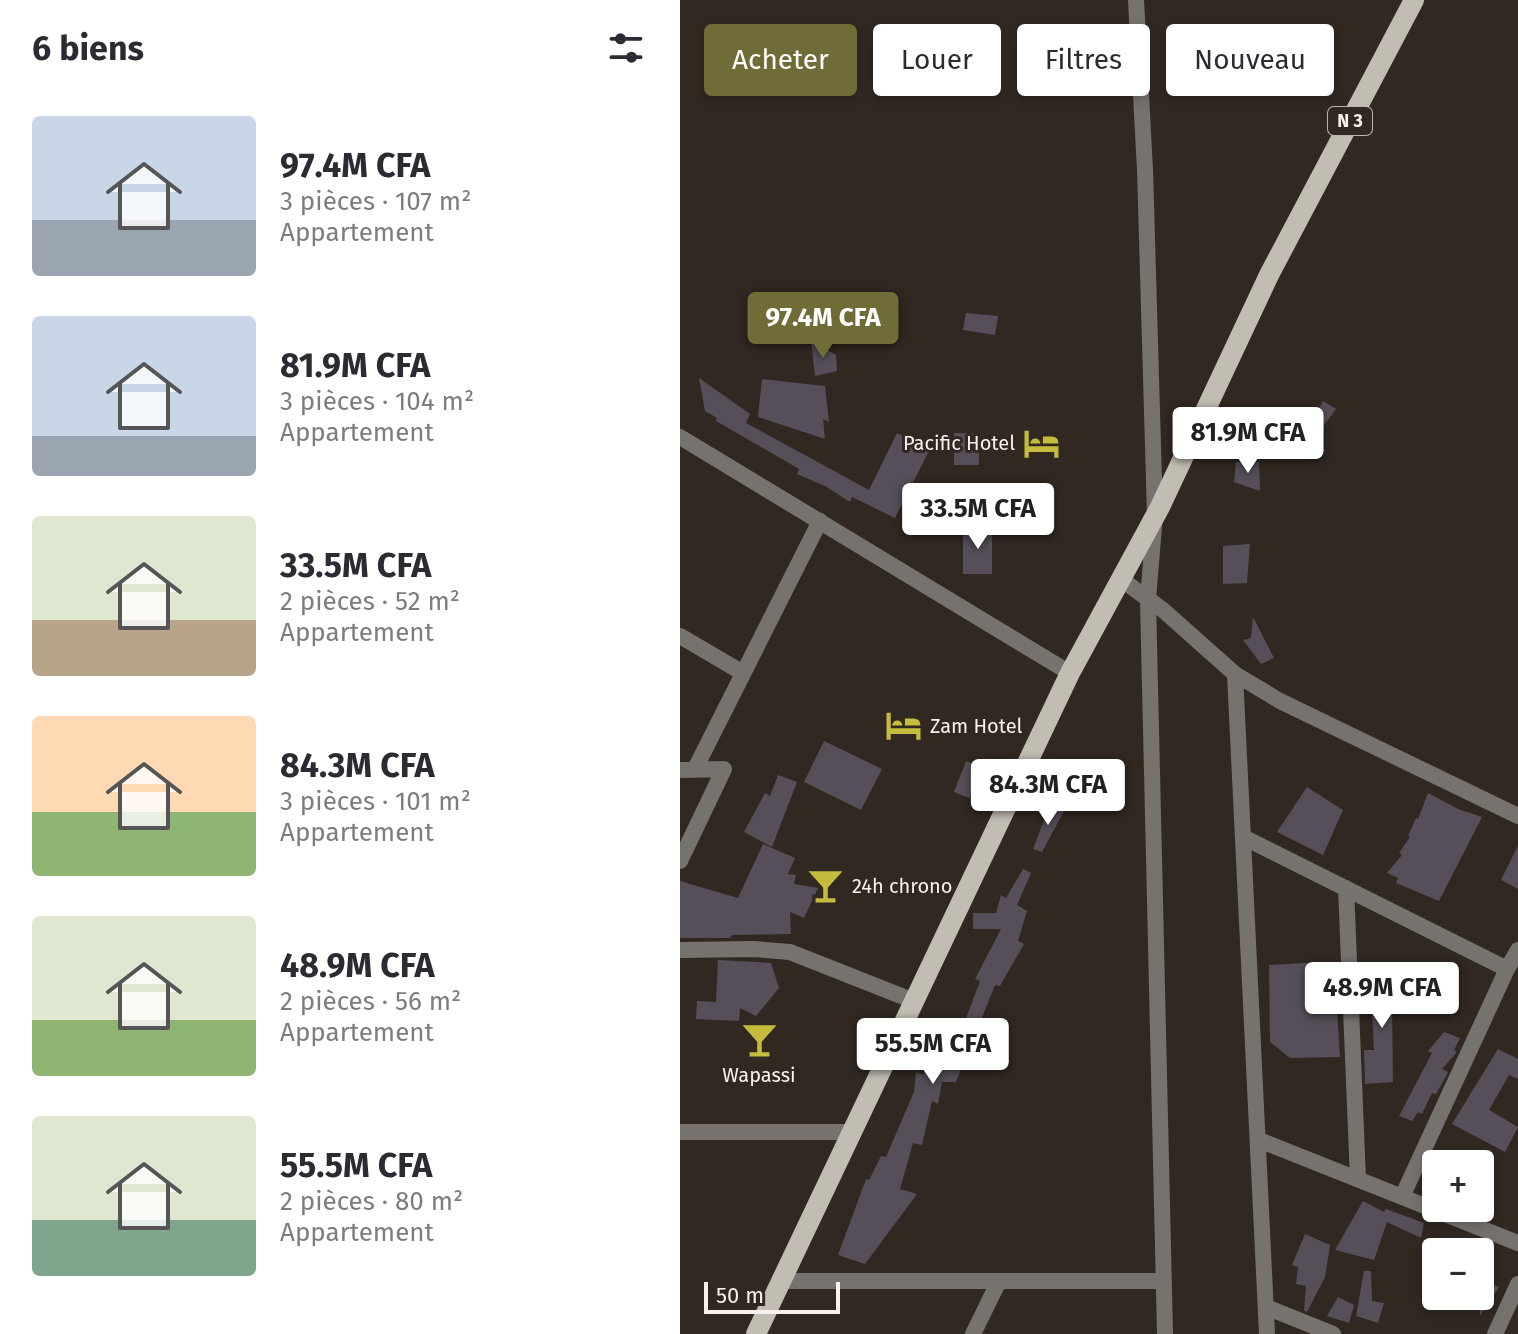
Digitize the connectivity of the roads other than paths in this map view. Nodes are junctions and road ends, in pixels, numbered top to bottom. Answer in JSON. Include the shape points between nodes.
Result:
{"nodes":[{"id":1,"x":1136,"y":0,"type":"edge"},
{"id":2,"x":1414,"y":0,"type":"edge"},
{"id":3,"x":680,"y":437,"type":"edge"},
{"id":4,"x":1155,"y":515,"type":"junction"},
{"id":5,"x":820,"y":521,"type":"junction"},
{"id":6,"x":1121,"y":579,"type":"junction"},
{"id":7,"x":1148,"y":599,"type":"junction"},
{"id":8,"x":680,"y":636,"type":"edge"},
{"id":9,"x":743,"y":673,"type":"junction"},
{"id":10,"x":1070,"y":673,"type":"junction"},
{"id":11,"x":1235,"y":674,"type":"junction"},
{"id":12,"x":687,"y":770,"type":"edge"},
{"id":13,"x":1518,"y":816,"type":"edge"},
{"id":14,"x":1243,"y":837,"type":"junction"},
{"id":15,"x":680,"y":861,"type":"edge"},
{"id":16,"x":1346,"y":888,"type":"junction"},
{"id":17,"x":680,"y":950,"type":"edge"},
{"id":18,"x":1518,"y":950,"type":"edge"},
{"id":19,"x":1507,"y":969,"type":"junction"},
{"id":20,"x":914,"y":1001,"type":"junction"},
{"id":21,"x":680,"y":1132,"type":"edge"},
{"id":22,"x":852,"y":1132,"type":"junction"},
{"id":23,"x":1259,"y":1140,"type":"junction"},
{"id":24,"x":1358,"y":1179,"type":"junction"},
{"id":25,"x":1402,"y":1197,"type":"junction"},
{"id":26,"x":1518,"y":1243,"type":"edge"},
{"id":27,"x":781,"y":1281,"type":"junction"},
{"id":28,"x":999,"y":1281,"type":"junction"},
{"id":29,"x":1164,"y":1281,"type":"junction"},
{"id":30,"x":1518,"y":1284,"type":"edge"},
{"id":31,"x":1266,"y":1307,"type":"junction"},
{"id":32,"x":756,"y":1334,"type":"edge"},
{"id":33,"x":973,"y":1334,"type":"edge"},
{"id":34,"x":1165,"y":1334,"type":"edge"},
{"id":35,"x":1267,"y":1334,"type":"edge"},
{"id":36,"x":1333,"y":1334,"type":"edge"},
{"id":37,"x":1495,"y":1334,"type":"edge"}],
"edges":[{"from":1,"to":4,"type":"street"},
{"from":2,"to":4,"type":"main road","number":"N 3","via":[[1269,275]]},
{"from":3,"to":5,"type":"street"},
{"from":4,"to":6,"type":"main road","number":"N 3"},
{"from":4,"to":7,"type":"street"},
{"from":5,"to":9,"type":"street"},
{"from":5,"to":10,"type":"street"},
{"from":6,"to":7,"type":"street"},
{"from":6,"to":10,"type":"main road","number":"N 3"},
{"from":7,"to":11,"type":"street"},
{"from":7,"to":29,"type":"street"},
{"from":8,"to":9,"type":"street"},
{"from":9,"to":12,"type":"street"},
{"from":10,"to":20,"type":"main road","number":"N 3"},
{"from":11,"to":13,"type":"street"},
{"from":11,"to":14,"type":"street"},
{"from":12,"to":15,"type":"street","via":[[724,769]]},
{"from":14,"to":16,"type":"street"},
{"from":14,"to":23,"type":"street"},
{"from":16,"to":19,"type":"street"},
{"from":16,"to":24,"type":"street"},
{"from":17,"to":20,"type":"street","via":[[790,952]]},
{"from":18,"to":19,"type":"street"},
{"from":19,"to":25,"type":"street"},
{"from":20,"to":22,"type":"main road","number":"N 3"},
{"from":21,"to":22,"type":"street"},
{"from":22,"to":27,"type":"main road","number":"N 3"},
{"from":23,"to":24,"type":"street"},
{"from":23,"to":31,"type":"street"},
{"from":24,"to":25,"type":"street"},
{"from":25,"to":26,"type":"street"},
{"from":27,"to":28,"type":"street"},
{"from":27,"to":32,"type":"main road","number":"N 3"},
{"from":28,"to":29,"type":"street"},
{"from":28,"to":33,"type":"street"},
{"from":29,"to":34,"type":"street"},
{"from":30,"to":37,"type":"street"},
{"from":31,"to":35,"type":"street"},
{"from":31,"to":36,"type":"street"}]}
